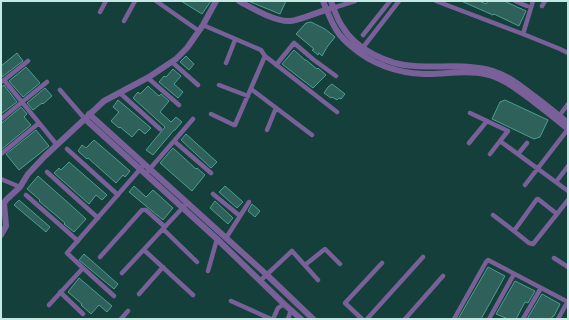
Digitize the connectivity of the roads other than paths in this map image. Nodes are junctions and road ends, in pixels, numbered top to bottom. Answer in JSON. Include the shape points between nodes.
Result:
{"nodes":[{"id":1,"x":106,"y":1,"type":"edge"},
{"id":2,"x":135,"y":1,"type":"edge"},
{"id":3,"x":156,"y":1,"type":"edge"},
{"id":4,"x":216,"y":1,"type":"edge"},
{"id":5,"x":239,"y":1,"type":"edge"},
{"id":6,"x":323,"y":1,"type":"edge"},
{"id":7,"x":331,"y":1,"type":"edge"},
{"id":8,"x":355,"y":1,"type":"edge"},
{"id":9,"x":390,"y":1,"type":"edge"},
{"id":10,"x":399,"y":1,"type":"edge"},
{"id":11,"x":437,"y":1,"type":"edge"},
{"id":12,"x":514,"y":1,"type":"edge"},
{"id":13,"x":533,"y":1,"type":"edge"},
{"id":14,"x":545,"y":1,"type":"edge"},
{"id":15,"x":527,"y":6,"type":"dead end"},
{"id":16,"x":542,"y":6,"type":"dead end"},
{"id":17,"x":333,"y":8,"type":"junction"},
{"id":18,"x":326,"y":10,"type":"junction"},
{"id":19,"x":100,"y":12,"type":"dead end"},
{"id":20,"x":124,"y":21,"type":"dead end"},
{"id":21,"x":201,"y":28,"type":"junction"},
{"id":22,"x":523,"y":34,"type":"junction"},
{"id":23,"x":363,"y":35,"type":"dead end"},
{"id":24,"x":235,"y":40,"type":"junction"},
{"id":25,"x":361,"y":50,"type":"junction"},
{"id":26,"x":568,"y":53,"type":"edge"},
{"id":27,"x":265,"y":56,"type":"junction"},
{"id":28,"x":28,"y":61,"type":"dead end"},
{"id":29,"x":172,"y":62,"type":"junction"},
{"id":30,"x":226,"y":63,"type":"dead end"},
{"id":31,"x":276,"y":65,"type":"junction"},
{"id":32,"x":336,"y":76,"type":"dead end"},
{"id":33,"x":148,"y":78,"type":"junction"},
{"id":34,"x":2,"y":81,"type":"edge"},
{"id":35,"x":46,"y":82,"type":"dead end"},
{"id":36,"x":198,"y":85,"type":"dead end"},
{"id":37,"x":219,"y":85,"type":"dead end"},
{"id":38,"x":251,"y":89,"type":"junction"},
{"id":39,"x":60,"y":90,"type":"dead end"},
{"id":40,"x":120,"y":93,"type":"junction"},
{"id":41,"x":248,"y":96,"type":"junction"},
{"id":42,"x":22,"y":102,"type":"junction"},
{"id":43,"x":568,"y":104,"type":"edge"},
{"id":44,"x":179,"y":105,"type":"dead end"},
{"id":45,"x":276,"y":108,"type":"junction"},
{"id":46,"x":337,"y":112,"type":"dead end"},
{"id":47,"x":470,"y":113,"type":"dead end"},
{"id":48,"x":210,"y":114,"type":"dead end"},
{"id":49,"x":559,"y":116,"type":"junction"},
{"id":50,"x":87,"y":117,"type":"junction"},
{"id":51,"x":1,"y":119,"type":"edge"},
{"id":52,"x":193,"y":119,"type":"dead end"},
{"id":53,"x":487,"y":121,"type":"junction"},
{"id":54,"x":39,"y":123,"type":"junction"},
{"id":55,"x":568,"y":123,"type":"edge"},
{"id":56,"x":160,"y":129,"type":"dead end"},
{"id":57,"x":568,"y":129,"type":"edge"},
{"id":58,"x":267,"y":130,"type":"dead end"},
{"id":59,"x":312,"y":135,"type":"dead end"},
{"id":60,"x":174,"y":141,"type":"junction"},
{"id":61,"x":500,"y":141,"type":"junction"},
{"id":62,"x":469,"y":143,"type":"dead end"},
{"id":63,"x":527,"y":143,"type":"dead end"},
{"id":64,"x":57,"y":145,"type":"junction"},
{"id":65,"x":67,"y":149,"type":"dead end"},
{"id":66,"x":1,"y":154,"type":"edge"},
{"id":67,"x":490,"y":154,"type":"dead end"},
{"id":68,"x":518,"y":154,"type":"junction"},
{"id":69,"x":568,"y":166,"type":"edge"},
{"id":70,"x":538,"y":168,"type":"junction"},
{"id":71,"x":145,"y":169,"type":"junction"},
{"id":72,"x":47,"y":172,"type":"dead end"},
{"id":73,"x":211,"y":173,"type":"dead end"},
{"id":74,"x":1,"y":179,"type":"edge"},
{"id":75,"x":556,"y":182,"type":"junction"},
{"id":76,"x":525,"y":185,"type":"dead end"},
{"id":77,"x":20,"y":187,"type":"junction"},
{"id":78,"x":568,"y":191,"type":"edge"},
{"id":79,"x":213,"y":194,"type":"dead end"},
{"id":80,"x":26,"y":195,"type":"dead end"},
{"id":81,"x":118,"y":195,"type":"junction"},
{"id":82,"x":568,"y":200,"type":"edge"},
{"id":83,"x":249,"y":202,"type":"dead end"},
{"id":84,"x":185,"y":205,"type":"junction"},
{"id":85,"x":557,"y":214,"type":"junction"},
{"id":86,"x":493,"y":215,"type":"dead end"},
{"id":87,"x":240,"y":216,"type":"junction"},
{"id":88,"x":98,"y":218,"type":"junction"},
{"id":89,"x":164,"y":228,"type":"junction"},
{"id":90,"x":514,"y":231,"type":"junction"},
{"id":91,"x":1,"y":235,"type":"edge"},
{"id":92,"x":226,"y":238,"type":"junction"},
{"id":93,"x":217,"y":239,"type":"junction"},
{"id":94,"x":78,"y":240,"type":"junction"},
{"id":95,"x":144,"y":250,"type":"junction"},
{"id":96,"x":100,"y":257,"type":"dead end"},
{"id":97,"x":423,"y":257,"type":"dead end"},
{"id":98,"x":554,"y":258,"type":"dead end"},
{"id":99,"x":197,"y":262,"type":"dead end"},
{"id":100,"x":382,"y":263,"type":"dead end"},
{"id":101,"x":340,"y":264,"type":"dead end"},
{"id":102,"x":304,"y":265,"type":"junction"},
{"id":103,"x":163,"y":267,"type":"junction"},
{"id":104,"x":568,"y":267,"type":"edge"},
{"id":105,"x":83,"y":268,"type":"junction"},
{"id":106,"x":208,"y":271,"type":"dead end"},
{"id":107,"x":122,"y":273,"type":"dead end"},
{"id":108,"x":267,"y":274,"type":"junction"},
{"id":109,"x":514,"y":274,"type":"junction"},
{"id":110,"x":443,"y":276,"type":"dead end"},
{"id":111,"x":260,"y":280,"type":"junction"},
{"id":112,"x":318,"y":280,"type":"dead end"},
{"id":113,"x":541,"y":288,"type":"junction"},
{"id":114,"x":60,"y":292,"type":"junction"},
{"id":115,"x":139,"y":294,"type":"dead end"},
{"id":116,"x":193,"y":295,"type":"dead end"},
{"id":117,"x":114,"y":296,"type":"dead end"},
{"id":118,"x":231,"y":301,"type":"dead end"},
{"id":119,"x":568,"y":302,"type":"edge"},
{"id":120,"x":284,"y":304,"type":"junction"},
{"id":121,"x":49,"y":305,"type":"dead end"},
{"id":122,"x":291,"y":310,"type":"junction"},
{"id":123,"x":128,"y":311,"type":"dead end"},
{"id":124,"x":83,"y":314,"type":"dead end"},
{"id":125,"x":121,"y":319,"type":"edge"},
{"id":126,"x":272,"y":319,"type":"edge"},
{"id":127,"x":288,"y":319,"type":"edge"},
{"id":128,"x":301,"y":319,"type":"edge"},
{"id":129,"x":313,"y":319,"type":"edge"},
{"id":130,"x":362,"y":319,"type":"edge"},
{"id":131,"x":367,"y":319,"type":"edge"},
{"id":132,"x":405,"y":319,"type":"edge"},
{"id":133,"x":454,"y":319,"type":"edge"},
{"id":134,"x":489,"y":319,"type":"edge"},
{"id":135,"x":523,"y":319,"type":"edge"},
{"id":136,"x":558,"y":319,"type":"edge"}],
"edges":[{"from":1,"to":19,"type":"street"},
{"from":2,"to":20,"type":"street"},
{"from":3,"to":21,"type":"street"},
{"from":4,"to":21,"type":"street"},
{"from":5,"to":18,"type":"street","via":[[283,21]]},
{"from":6,"to":18,"type":"street"},
{"from":7,"to":17,"type":"street"},
{"from":8,"to":17,"type":"street"},
{"from":9,"to":23,"type":"street"},
{"from":10,"to":25,"type":"street"},
{"from":11,"to":22,"type":"street"},
{"from":12,"to":15,"type":"street"},
{"from":13,"to":22,"type":"street"},
{"from":14,"to":16,"type":"street"},
{"from":17,"to":18,"type":"street"},
{"from":17,"to":25,"type":"street","via":[[342,26]]},
{"from":18,"to":25,"type":"street","via":[[341,37]]},
{"from":21,"to":24,"type":"street"},
{"from":21,"to":29,"type":"street","via":[[187,48]]},
{"from":22,"to":26,"type":"street"},
{"from":24,"to":27,"type":"street","via":[[261,50]]},
{"from":24,"to":30,"type":"street"},
{"from":25,"to":49,"type":"street","via":[[402,65],[470,67],[498,73],[517,83]]},
{"from":25,"to":57,"type":"street","via":[[386,67],[408,73],[473,72],[495,77],[518,90]]},
{"from":27,"to":31,"type":"street"},
{"from":27,"to":38,"type":"street"},
{"from":28,"to":34,"type":"street"},
{"from":29,"to":33,"type":"street"},
{"from":29,"to":36,"type":"street"},
{"from":31,"to":32,"type":"street","via":[[294,42]]},
{"from":31,"to":46,"type":"street"},
{"from":33,"to":40,"type":"street"},
{"from":33,"to":44,"type":"street"},
{"from":34,"to":42,"type":"street"},
{"from":35,"to":42,"type":"street"},
{"from":37,"to":41,"type":"street"},
{"from":38,"to":41,"type":"street"},
{"from":38,"to":45,"type":"street"},
{"from":39,"to":50,"type":"street"},
{"from":40,"to":50,"type":"street","via":[[104,101]]},
{"from":40,"to":56,"type":"street"},
{"from":41,"to":48,"type":"street","via":[[235,125]]},
{"from":42,"to":51,"type":"street"},
{"from":42,"to":54,"type":"street"},
{"from":43,"to":49,"type":"street"},
{"from":45,"to":58,"type":"street"},
{"from":45,"to":59,"type":"street"},
{"from":47,"to":53,"type":"street"},
{"from":49,"to":55,"type":"street"},
{"from":50,"to":64,"type":"street"},
{"from":50,"to":71,"type":"street"},
{"from":52,"to":60,"type":"street"},
{"from":53,"to":61,"type":"street","via":[[508,131]]},
{"from":53,"to":62,"type":"street"},
{"from":54,"to":64,"type":"street"},
{"from":54,"to":66,"type":"street"},
{"from":57,"to":70,"type":"street"},
{"from":60,"to":71,"type":"street"},
{"from":60,"to":73,"type":"street"},
{"from":61,"to":67,"type":"street"},
{"from":61,"to":68,"type":"street"},
{"from":63,"to":68,"type":"street"},
{"from":64,"to":77,"type":"street","via":[[28,174]]},
{"from":65,"to":81,"type":"street"},
{"from":68,"to":70,"type":"street"},
{"from":69,"to":75,"type":"street"},
{"from":70,"to":75,"type":"street"},
{"from":70,"to":76,"type":"street"},
{"from":71,"to":81,"type":"street"},
{"from":71,"to":84,"type":"street"},
{"from":72,"to":88,"type":"street"},
{"from":74,"to":77,"type":"street"},
{"from":75,"to":78,"type":"street"},
{"from":77,"to":91,"type":"street","via":[[4,203],[6,226]]},
{"from":79,"to":87,"type":"street"},
{"from":80,"to":94,"type":"street"},
{"from":81,"to":88,"type":"street"},
{"from":82,"to":85,"type":"street"},
{"from":83,"to":87,"type":"street"},
{"from":84,"to":89,"type":"street"},
{"from":84,"to":92,"type":"street"},
{"from":84,"to":93,"type":"street"},
{"from":85,"to":90,"type":"street","via":[[533,244],[529,244]]},
{"from":85,"to":90,"type":"street","via":[[537,200]]},
{"from":86,"to":90,"type":"street"},
{"from":87,"to":92,"type":"street"},
{"from":88,"to":94,"type":"street"},
{"from":89,"to":95,"type":"street"},
{"from":89,"to":96,"type":"street","via":[[146,210],[142,210]]},
{"from":89,"to":99,"type":"street"},
{"from":92,"to":108,"type":"street"},
{"from":93,"to":106,"type":"street"},
{"from":93,"to":111,"type":"street"},
{"from":94,"to":105,"type":"street","via":[[67,253]]},
{"from":95,"to":103,"type":"street"},
{"from":95,"to":107,"type":"street"},
{"from":97,"to":131,"type":"street"},
{"from":98,"to":104,"type":"street"},
{"from":100,"to":130,"type":"street","via":[[345,303]]},
{"from":101,"to":102,"type":"street","via":[[326,249]]},
{"from":102,"to":108,"type":"street","via":[[292,251]]},
{"from":102,"to":112,"type":"street"},
{"from":103,"to":115,"type":"street"},
{"from":103,"to":116,"type":"street"},
{"from":105,"to":114,"type":"street"},
{"from":105,"to":117,"type":"street"},
{"from":108,"to":111,"type":"street"},
{"from":108,"to":129,"type":"street"},
{"from":109,"to":113,"type":"street"},
{"from":109,"to":133,"type":"street","via":[[488,260]]},
{"from":109,"to":134,"type":"street"},
{"from":110,"to":132,"type":"street"},
{"from":111,"to":120,"type":"street"},
{"from":113,"to":119,"type":"street"},
{"from":113,"to":135,"type":"street"},
{"from":114,"to":121,"type":"street"},
{"from":114,"to":124,"type":"street"},
{"from":118,"to":126,"type":"street"},
{"from":119,"to":136,"type":"street"},
{"from":120,"to":122,"type":"street"},
{"from":120,"to":126,"type":"street","via":[[278,308]]},
{"from":122,"to":127,"type":"street"},
{"from":122,"to":128,"type":"street"},
{"from":123,"to":125,"type":"street"}]}
